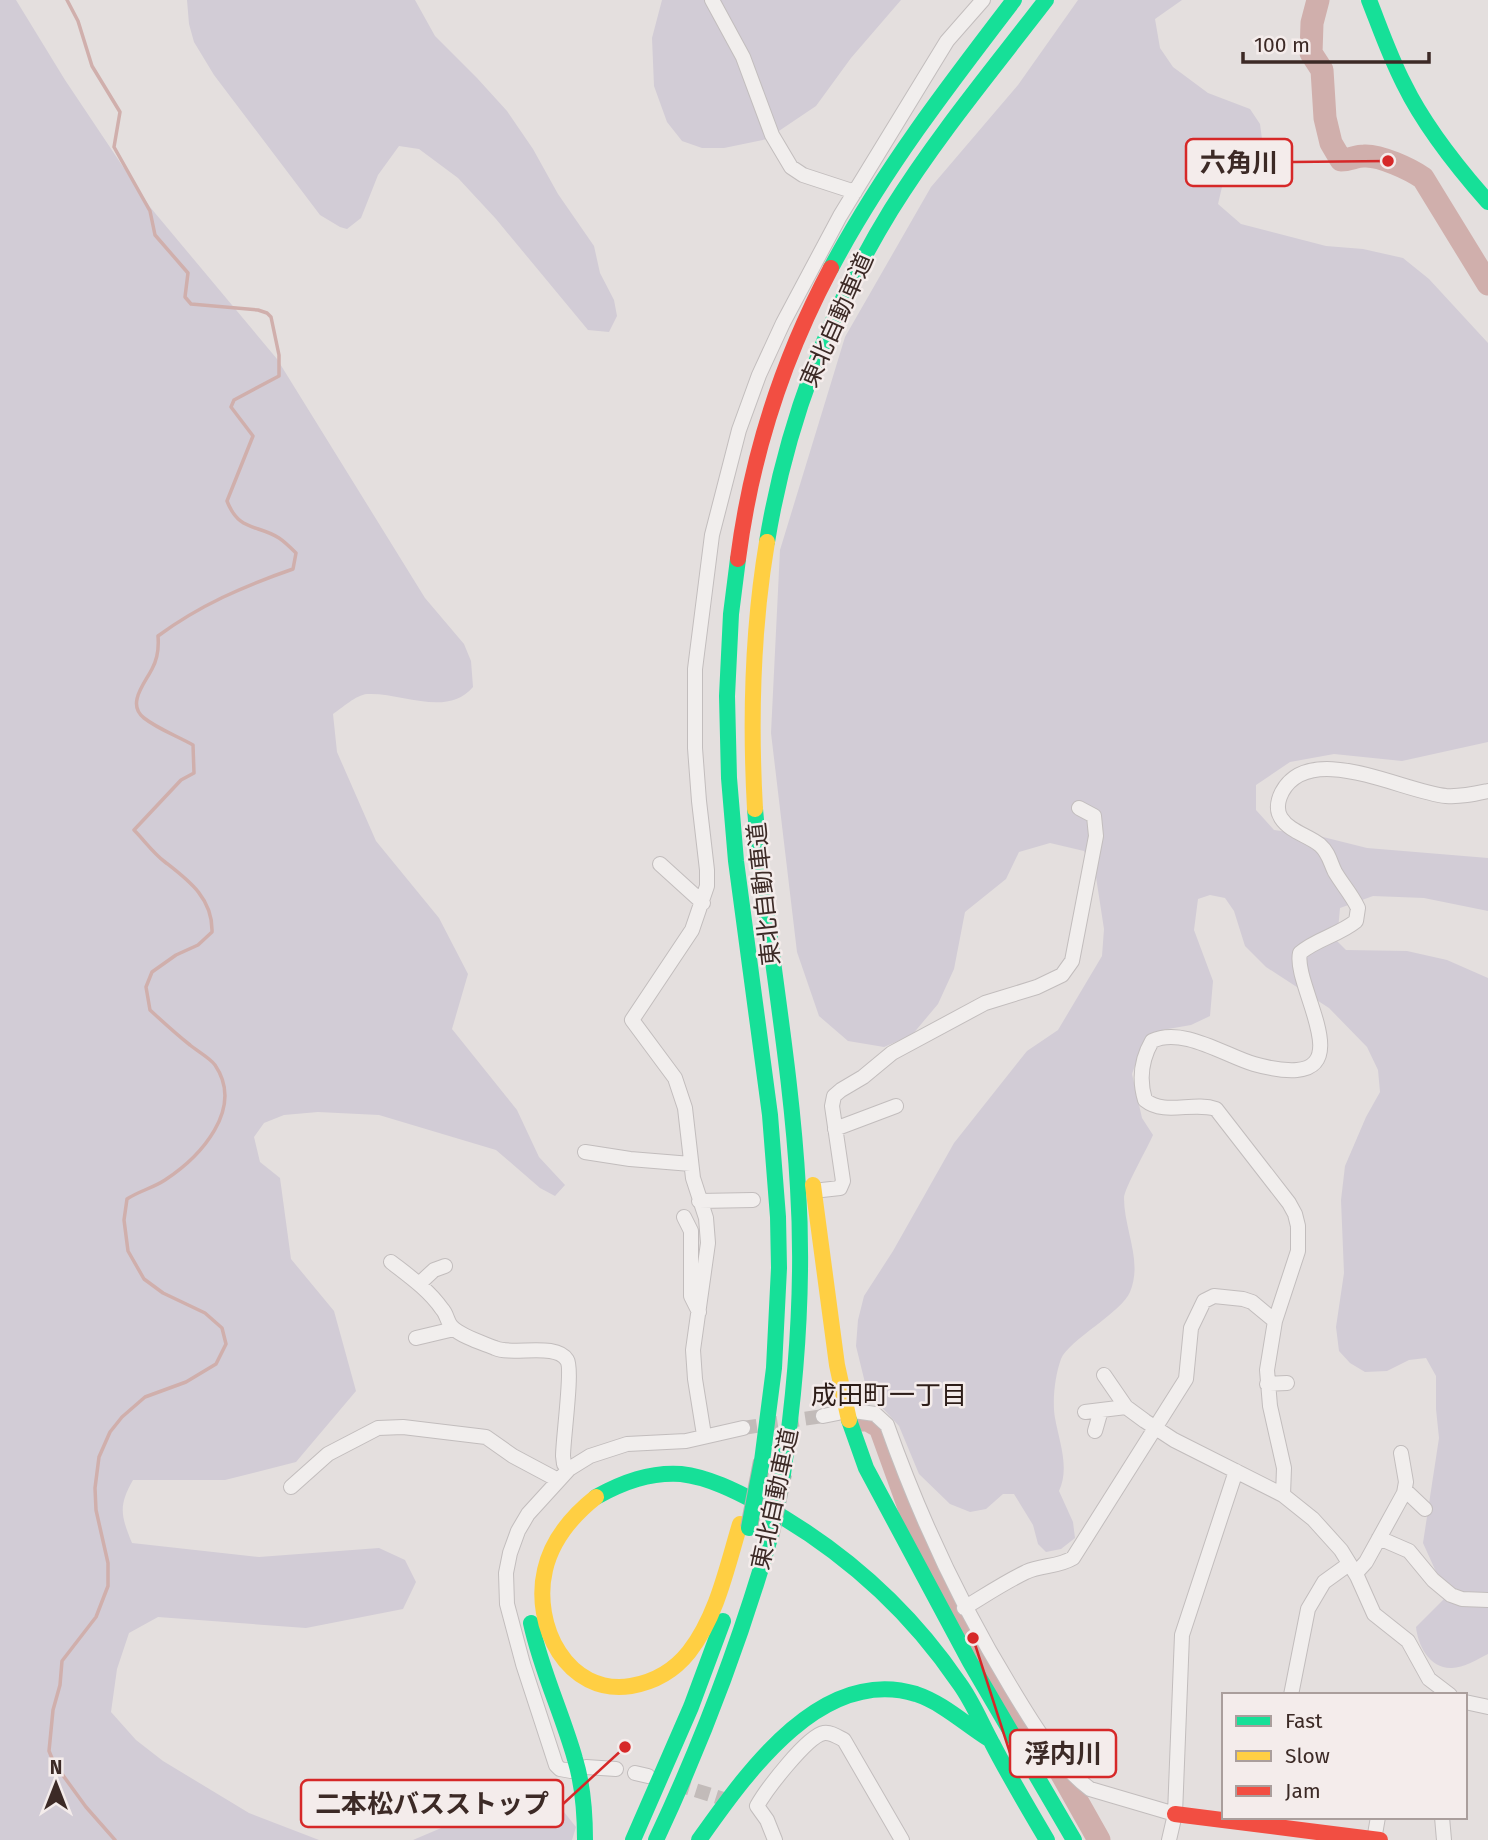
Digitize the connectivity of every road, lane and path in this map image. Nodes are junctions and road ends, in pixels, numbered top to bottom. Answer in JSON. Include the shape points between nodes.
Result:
{"nodes":[{"id":1,"x":712,"y":0,"type":"edge"},
{"id":2,"x":983,"y":0,"type":"edge"},
{"id":3,"x":1014,"y":0,"type":"edge"},
{"id":4,"x":1046,"y":0,"type":"edge"},
{"id":5,"x":1369,"y":0,"type":"edge"},
{"id":6,"x":855,"y":192,"type":"junction"},
{"id":7,"x":1488,"y":202,"type":"edge"},
{"id":8,"x":1488,"y":791,"type":"edge"},
{"id":9,"x":1079,"y":808,"type":"dead end"},
{"id":10,"x":760,"y":859,"type":"junction"},
{"id":11,"x":660,"y":864,"type":"dead end"},
{"id":12,"x":702,"y":903,"type":"junction"},
{"id":13,"x":896,"y":1106,"type":"dead end"},
{"id":14,"x":835,"y":1129,"type":"junction"},
{"id":15,"x":585,"y":1152,"type":"dead end"},
{"id":16,"x":691,"y":1164,"type":"junction"},
{"id":17,"x":822,"y":1190,"type":"dead end"},
{"id":18,"x":753,"y":1200,"type":"dead end"},
{"id":19,"x":699,"y":1201,"type":"junction"},
{"id":20,"x":684,"y":1217,"type":"dead end"},
{"id":21,"x":391,"y":1262,"type":"dead end"},
{"id":22,"x":445,"y":1266,"type":"dead end"},
{"id":23,"x":419,"y":1284,"type":"junction"},
{"id":24,"x":699,"y":1312,"type":"junction"},
{"id":25,"x":1275,"y":1321,"type":"junction"},
{"id":26,"x":454,"y":1329,"type":"junction"},
{"id":27,"x":416,"y":1338,"type":"dead end"},
{"id":28,"x":1104,"y":1375,"type":"dead end"},
{"id":29,"x":1267,"y":1384,"type":"junction"},
{"id":30,"x":1287,"y":1384,"type":"dead end"},
{"id":31,"x":1126,"y":1407,"type":"junction"},
{"id":32,"x":1101,"y":1410,"type":"junction"},
{"id":33,"x":854,"y":1411,"type":"dead end"},
{"id":34,"x":1085,"y":1412,"type":"dead end"},
{"id":35,"x":838,"y":1413,"type":"dead end"},
{"id":36,"x":823,"y":1416,"type":"tunnel mouth"},
{"id":37,"x":743,"y":1428,"type":"tunnel mouth"},
{"id":38,"x":1156,"y":1428,"type":"junction"},
{"id":39,"x":1094,"y":1431,"type":"dead end"},
{"id":40,"x":704,"y":1435,"type":"junction"},
{"id":41,"x":1401,"y":1453,"type":"dead end"},
{"id":42,"x":622,"y":1467,"type":"dead end"},
{"id":43,"x":569,"y":1469,"type":"junction"},
{"id":44,"x":1236,"y":1471,"type":"junction"},
{"id":45,"x":596,"y":1479,"type":"dead end"},
{"id":46,"x":558,"y":1480,"type":"junction"},
{"id":47,"x":291,"y":1487,"type":"dead end"},
{"id":48,"x":1405,"y":1490,"type":"junction"},
{"id":49,"x":1283,"y":1495,"type":"junction"},
{"id":50,"x":1425,"y":1509,"type":"dead end"},
{"id":51,"x":745,"y":1526,"type":"junction"},
{"id":52,"x":1379,"y":1538,"type":"junction"},
{"id":53,"x":1352,"y":1569,"type":"junction"},
{"id":54,"x":1488,"y":1600,"type":"edge"},
{"id":55,"x":964,"y":1608,"type":"junction"},
{"id":56,"x":970,"y":1662,"type":"junction"},
{"id":57,"x":1292,"y":1693,"type":"edge"},
{"id":58,"x":1447,"y":1693,"type":"edge"},
{"id":59,"x":1467,"y":1702,"type":"edge"},
{"id":60,"x":1488,"y":1707,"type":"edge"},
{"id":61,"x":989,"y":1740,"type":"junction"},
{"id":62,"x":586,"y":1767,"type":"dead end"},
{"id":63,"x":616,"y":1769,"type":"dead end"},
{"id":64,"x":570,"y":1771,"type":"dead end"},
{"id":65,"x":738,"y":1804,"type":"tunnel mouth"},
{"id":66,"x":757,"y":1806,"type":"junction"},
{"id":67,"x":1175,"y":1814,"type":"junction"},
{"id":68,"x":1222,"y":1818,"type":"edge"},
{"id":69,"x":1228,"y":1819,"type":"edge"},
{"id":70,"x":1378,"y":1819,"type":"edge"},
{"id":71,"x":1442,"y":1819,"type":"edge"},
{"id":72,"x":1271,"y":1823,"type":"edge"},
{"id":73,"x":1376,"y":1839,"type":"edge"},
{"id":74,"x":585,"y":1840,"type":"edge"},
{"id":75,"x":633,"y":1840,"type":"edge"},
{"id":76,"x":656,"y":1840,"type":"edge"},
{"id":77,"x":699,"y":1840,"type":"edge"},
{"id":78,"x":775,"y":1840,"type":"edge"},
{"id":79,"x":902,"y":1840,"type":"edge"},
{"id":80,"x":1047,"y":1840,"type":"edge"},
{"id":81,"x":1074,"y":1840,"type":"edge"},
{"id":82,"x":1169,"y":1840,"type":"edge"},
{"id":83,"x":1444,"y":1840,"type":"edge"}],
"edges":[{"from":1,"to":6,"type":"street","via":[[743,57],[772,135],[791,167]]},
{"from":2,"to":6,"type":"street","via":[[947,41]]},
{"from":3,"to":51,"type":"main road","name":"東北自動車道","bridge":true,"via":[[903,148],[823,282],[774,399],[744,519],[729,627],[727,746],[736,860],[772,1146],[779,1269],[774,1374]]},
{"from":4,"to":10,"type":"main road","name":"東北自動車道","via":[[937,143],[875,239],[827,334],[799,407],[768,523],[754,627],[751,748]]},
{"from":5,"to":7,"type":"main road","via":[[1416,107]]},
{"from":6,"to":12,"type":"street","via":[[759,375],[738,430],[712,536],[695,669],[698,788],[707,870]]},
{"from":8,"to":25,"type":"street","via":[[1446,796],[1338,769],[1315,769],[1292,780],[1279,797],[1281,818],[1292,830],[1322,846],[1358,908],[1356,921],[1349,927],[1300,953],[1300,968],[1321,1039],[1319,1059],[1304,1069],[1268,1068],[1206,1044],[1165,1038],[1152,1041],[1143,1060],[1145,1100],[1159,1108],[1216,1109],[1295,1214],[1298,1251]]},
{"from":9,"to":14,"type":"street","via":[[1094,816],[1096,836],[1072,961],[1062,975],[985,1003],[892,1053],[834,1096]]},
{"from":10,"to":56,"type":"main road","via":[[843,1405],[866,1468]]},
{"from":10,"to":76,"type":"main road","name":"東北自動車道","bridge":true,"via":[[799,1205],[799,1334],[792,1419],[770,1538],[750,1612]]},
{"from":11,"to":12,"type":"street"},
{"from":12,"to":16,"type":"street","via":[[692,930],[632,1020],[675,1078],[685,1108]]},
{"from":13,"to":14,"type":"street"},
{"from":14,"to":17,"type":"street","via":[[842,1181],[840,1188]]},
{"from":15,"to":16,"type":"street"},
{"from":16,"to":19,"type":"street"},
{"from":18,"to":19,"type":"street"},
{"from":19,"to":24,"type":"street","via":[[709,1233]]},
{"from":20,"to":24,"type":"street","via":[[691,1231],[691,1296]]},
{"from":21,"to":23,"type":"street"},
{"from":22,"to":23,"type":"street"},
{"from":23,"to":26,"type":"street"},
{"from":24,"to":40,"type":"street","via":[[693,1350]]},
{"from":25,"to":29,"type":"street"},
{"from":25,"to":38,"type":"street","via":[[1243,1299],[1214,1296],[1204,1301],[1191,1328],[1186,1379]]},
{"from":26,"to":27,"type":"street"},
{"from":26,"to":43,"type":"street","via":[[501,1351],[537,1350],[564,1356],[569,1362],[563,1456]]},
{"from":28,"to":31,"type":"street"},
{"from":29,"to":30,"type":"street"},
{"from":29,"to":49,"type":"street","via":[[1284,1468]]},
{"from":31,"to":32,"type":"street"},
{"from":31,"to":38,"type":"street"},
{"from":32,"to":34,"type":"street"},
{"from":32,"to":39,"type":"street"},
{"from":33,"to":55,"type":"street","via":[[875,1414],[887,1425],[939,1558]]},
{"from":35,"to":36,"type":"street"},
{"from":37,"to":40,"type":"street"},
{"from":38,"to":44,"type":"street"},
{"from":38,"to":55,"type":"street","via":[[1073,1558],[1026,1572]]},
{"from":40,"to":43,"type":"street","via":[[686,1441],[627,1444],[590,1456]]},
{"from":41,"to":48,"type":"street"},
{"from":42,"to":56,"type":"main road","via":[[685,1461],[738,1477],[847,1544]]},
{"from":43,"to":46,"type":"street"},
{"from":44,"to":49,"type":"street"},
{"from":44,"to":67,"type":"street","via":[[1182,1635]]},
{"from":45,"to":74,"type":"main road","via":[[560,1510],[547,1529],[534,1561],[528,1596],[536,1648],[579,1773]]},
{"from":46,"to":47,"type":"street","via":[[486,1437],[391,1427],[378,1428],[328,1454]]},
{"from":46,"to":64,"type":"street","via":[[518,1531],[506,1589],[510,1619],[556,1765]]},
{"from":48,"to":50,"type":"street"},
{"from":48,"to":52,"type":"street"},
{"from":49,"to":53,"type":"street","via":[[1313,1519]]},
{"from":51,"to":61,"type":"main road","via":[[702,1634],[669,1672],[645,1684],[610,1688],[576,1673],[554,1647],[542,1596],[543,1577],[566,1522],[602,1490],[640,1475],[693,1475],[734,1491],[804,1530],[888,1596],[956,1678]]},
{"from":51,"to":75,"type":"main road","name":"東北自動車道","via":[[728,1607]]},
{"from":52,"to":53,"type":"street","via":[[1366,1562]]},
{"from":52,"to":54,"type":"street","via":[[1409,1551],[1451,1595]]},
{"from":53,"to":57,"type":"street","via":[[1324,1582],[1308,1609]]},
{"from":53,"to":58,"type":"street","via":[[1374,1614],[1408,1641],[1429,1679]]},
{"from":55,"to":67,"type":"street","via":[[1030,1719],[1079,1780],[1090,1788]]},
{"from":56,"to":81,"type":"main road"},
{"from":59,"to":60,"type":"street"},
{"from":61,"to":77,"type":"main road","via":[[932,1700],[912,1693],[894,1689],[850,1694],[802,1719],[780,1740]]},
{"from":61,"to":80,"type":"main road"},
{"from":62,"to":63,"type":"street"},
{"from":65,"to":66,"type":"street"},
{"from":66,"to":78,"type":"street"},
{"from":66,"to":79,"type":"street","via":[[810,1741],[828,1732],[844,1740]]},
{"from":67,"to":68,"type":"main road"},
{"from":67,"to":82,"type":"street"},
{"from":69,"to":72,"type":"main road"},
{"from":70,"to":73,"type":"street"},
{"from":71,"to":83,"type":"street"},
{"from":72,"to":73,"type":"main road"}]}
